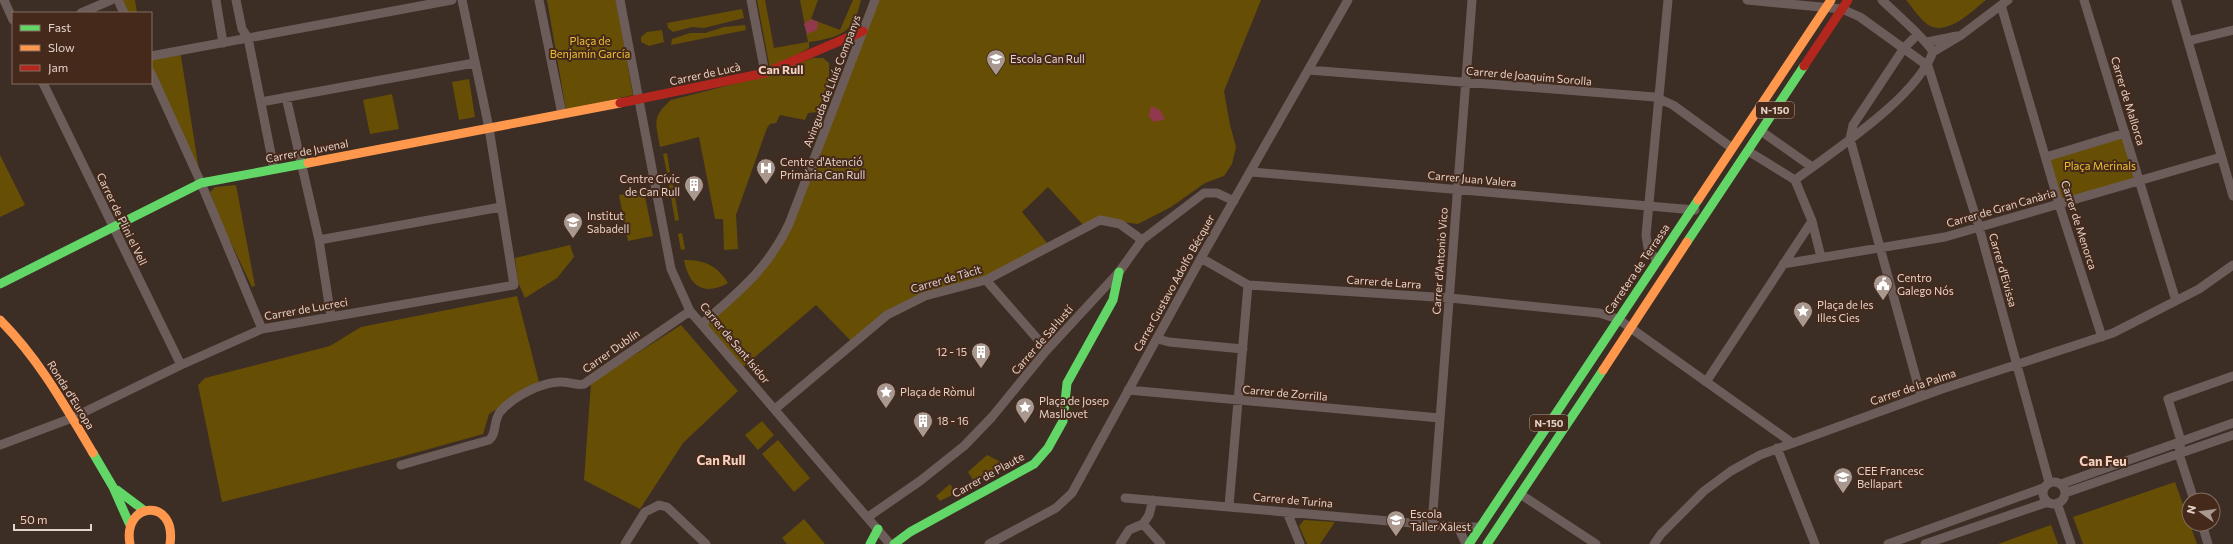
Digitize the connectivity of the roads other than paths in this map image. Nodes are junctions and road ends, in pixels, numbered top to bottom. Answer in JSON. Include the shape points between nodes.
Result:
{"nodes":[{"id":1,"x":4,"y":0,"type":"edge"},
{"id":2,"x":111,"y":0,"type":"edge"},
{"id":3,"x":118,"y":0,"type":"edge"},
{"id":4,"x":216,"y":0,"type":"edge"},
{"id":5,"x":236,"y":0,"type":"edge"},
{"id":6,"x":452,"y":0,"type":"edge"},
{"id":7,"x":462,"y":0,"type":"edge"},
{"id":8,"x":539,"y":0,"type":"edge"},
{"id":9,"x":620,"y":0,"type":"edge"},
{"id":10,"x":751,"y":0,"type":"edge"},
{"id":11,"x":875,"y":0,"type":"edge"},
{"id":12,"x":1348,"y":0,"type":"edge"},
{"id":13,"x":1472,"y":0,"type":"edge"},
{"id":14,"x":1668,"y":0,"type":"edge"},
{"id":15,"x":1748,"y":0,"type":"edge"},
{"id":16,"x":1844,"y":0,"type":"edge"},
{"id":17,"x":1848,"y":0,"type":"edge"},
{"id":18,"x":1882,"y":0,"type":"edge"},
{"id":19,"x":2084,"y":0,"type":"edge"},
{"id":20,"x":2176,"y":0,"type":"edge"},
{"id":21,"x":2004,"y":2,"type":"edge"},
{"id":22,"x":1829,"y":4,"type":"edge"},
{"id":23,"x":1842,"y":10,"type":"junction"},
{"id":24,"x":83,"y":12,"type":"edge"},
{"id":25,"x":124,"y":12,"type":"edge"},
{"id":26,"x":12,"y":18,"type":"edge"},
{"id":27,"x":2233,"y":30,"type":"edge"},
{"id":28,"x":863,"y":31,"type":"junction"},
{"id":29,"x":1917,"y":35,"type":"junction"},
{"id":30,"x":1960,"y":36,"type":"junction"},
{"id":31,"x":248,"y":38,"type":"junction"},
{"id":32,"x":2188,"y":41,"type":"junction"},
{"id":33,"x":223,"y":42,"type":"junction"},
{"id":34,"x":1927,"y":42,"type":"junction"},
{"id":35,"x":1904,"y":48,"type":"junction"},
{"id":36,"x":1933,"y":52,"type":"junction"},
{"id":37,"x":152,"y":56,"type":"edge"},
{"id":38,"x":474,"y":63,"type":"junction"},
{"id":39,"x":1928,"y":66,"type":"junction"},
{"id":40,"x":1308,"y":70,"type":"junction"},
{"id":41,"x":765,"y":74,"type":"junction"},
{"id":42,"x":152,"y":75,"type":"edge"},
{"id":43,"x":1466,"y":83,"type":"junction"},
{"id":44,"x":43,"y":84,"type":"edge"},
{"id":45,"x":286,"y":97,"type":"junction"},
{"id":46,"x":1659,"y":98,"type":"junction"},
{"id":47,"x":640,"y":100,"type":"junction"},
{"id":48,"x":261,"y":102,"type":"junction"},
{"id":49,"x":562,"y":114,"type":"junction"},
{"id":50,"x":489,"y":128,"type":"junction"},
{"id":51,"x":1761,"y":131,"type":"junction"},
{"id":52,"x":2125,"y":133,"type":"junction"},
{"id":53,"x":1850,"y":139,"type":"junction"},
{"id":54,"x":1732,"y":148,"type":"junction"},
{"id":55,"x":1748,"y":151,"type":"junction"},
{"id":56,"x":2046,"y":157,"type":"junction"},
{"id":57,"x":2221,"y":157,"type":"junction"},
{"id":58,"x":302,"y":164,"type":"junction"},
{"id":59,"x":1812,"y":167,"type":"junction"},
{"id":60,"x":274,"y":169,"type":"junction"},
{"id":61,"x":1252,"y":172,"type":"junction"},
{"id":62,"x":1794,"y":180,"type":"junction"},
{"id":63,"x":2139,"y":180,"type":"junction"},
{"id":64,"x":201,"y":183,"type":"junction"},
{"id":65,"x":1457,"y":190,"type":"junction"},
{"id":66,"x":2233,"y":196,"type":"edge"},
{"id":67,"x":1234,"y":201,"type":"junction"},
{"id":68,"x":2059,"y":204,"type":"junction"},
{"id":69,"x":1648,"y":206,"type":"junction"},
{"id":70,"x":501,"y":207,"type":"junction"},
{"id":71,"x":1691,"y":209,"type":"junction"},
{"id":72,"x":1708,"y":212,"type":"junction"},
{"id":73,"x":1812,"y":221,"type":"junction"},
{"id":74,"x":1979,"y":227,"type":"junction"},
{"id":75,"x":113,"y":228,"type":"junction"},
{"id":76,"x":319,"y":240,"type":"junction"},
{"id":77,"x":1142,"y":240,"type":"junction"},
{"id":78,"x":1880,"y":248,"type":"junction"},
{"id":79,"x":1821,"y":257,"type":"junction"},
{"id":80,"x":1201,"y":258,"type":"junction"},
{"id":81,"x":1657,"y":261,"type":"junction"},
{"id":82,"x":1783,"y":264,"type":"junction"},
{"id":83,"x":2233,"y":265,"type":"edge"},
{"id":84,"x":1118,"y":272,"type":"junction"},
{"id":85,"x":986,"y":280,"type":"junction"},
{"id":86,"x":0,"y":284,"type":"edge"},
{"id":87,"x":1248,"y":285,"type":"junction"},
{"id":88,"x":1450,"y":298,"type":"junction"},
{"id":89,"x":2176,"y":301,"type":"junction"},
{"id":90,"x":690,"y":311,"type":"junction"},
{"id":91,"x":331,"y":317,"type":"junction"},
{"id":92,"x":1618,"y":319,"type":"junction"},
{"id":93,"x":0,"y":320,"type":"edge"},
{"id":94,"x":702,"y":324,"type":"junction"},
{"id":95,"x":1631,"y":326,"type":"junction"},
{"id":96,"x":262,"y":329,"type":"junction"},
{"id":97,"x":2102,"y":337,"type":"junction"},
{"id":98,"x":1158,"y":339,"type":"junction"},
{"id":99,"x":1243,"y":349,"type":"junction"},
{"id":100,"x":1047,"y":350,"type":"junction"},
{"id":101,"x":2018,"y":364,"type":"junction"},
{"id":102,"x":181,"y":365,"type":"junction"},
{"id":103,"x":2233,"y":376,"type":"edge"},
{"id":104,"x":1706,"y":382,"type":"junction"},
{"id":105,"x":1128,"y":390,"type":"junction"},
{"id":106,"x":1921,"y":396,"type":"junction"},
{"id":107,"x":1239,"y":400,"type":"junction"},
{"id":108,"x":775,"y":409,"type":"junction"},
{"id":109,"x":72,"y":418,"type":"junction"},
{"id":110,"x":1440,"y":418,"type":"junction"},
{"id":111,"x":2233,"y":423,"type":"edge"},
{"id":112,"x":2233,"y":435,"type":"edge"},
{"id":113,"x":2181,"y":441,"type":"junction"},
{"id":114,"x":1792,"y":442,"type":"junction"},
{"id":115,"x":0,"y":445,"type":"edge"},
{"id":116,"x":1777,"y":448,"type":"junction"},
{"id":117,"x":2179,"y":454,"type":"junction"},
{"id":118,"x":401,"y":465,"type":"dead end"},
{"id":119,"x":2046,"y":485,"type":"junction"},
{"id":120,"x":116,"y":489,"type":"junction"},
{"id":121,"x":2063,"y":489,"type":"junction"},
{"id":122,"x":2191,"y":492,"type":"edge"},
{"id":123,"x":1520,"y":494,"type":"junction"},
{"id":124,"x":1125,"y":498,"type":"dead end"},
{"id":125,"x":1153,"y":500,"type":"junction"},
{"id":126,"x":2052,"y":503,"type":"junction"},
{"id":127,"x":1229,"y":506,"type":"junction"},
{"id":128,"x":145,"y":511,"type":"junction"},
{"id":129,"x":1287,"y":512,"type":"junction"},
{"id":130,"x":868,"y":517,"type":"junction"},
{"id":131,"x":129,"y":523,"type":"junction"},
{"id":132,"x":1143,"y":524,"type":"junction"},
{"id":133,"x":1432,"y":524,"type":"junction"},
{"id":134,"x":1458,"y":527,"type":"junction"},
{"id":135,"x":1480,"y":527,"type":"junction"},
{"id":136,"x":878,"y":529,"type":"junction"},
{"id":137,"x":1931,"y":530,"type":"junction"},
{"id":138,"x":1012,"y":531,"type":"junction"},
{"id":139,"x":2204,"y":532,"type":"edge"},
{"id":140,"x":1935,"y":542,"type":"edge"},
{"id":141,"x":130,"y":544,"type":"edge"},
{"id":142,"x":170,"y":544,"type":"edge"},
{"id":143,"x":625,"y":544,"type":"edge"},
{"id":144,"x":706,"y":544,"type":"edge"},
{"id":145,"x":870,"y":544,"type":"edge"},
{"id":146,"x":890,"y":544,"type":"edge"},
{"id":147,"x":894,"y":544,"type":"edge"},
{"id":148,"x":989,"y":544,"type":"edge"},
{"id":149,"x":1005,"y":544,"type":"edge"},
{"id":150,"x":1120,"y":544,"type":"edge"},
{"id":151,"x":1161,"y":544,"type":"edge"},
{"id":152,"x":1300,"y":544,"type":"edge"},
{"id":153,"x":1468,"y":544,"type":"edge"},
{"id":154,"x":1487,"y":544,"type":"edge"},
{"id":155,"x":1596,"y":544,"type":"edge"},
{"id":156,"x":1654,"y":544,"type":"edge"},
{"id":157,"x":1815,"y":544,"type":"edge"},
{"id":158,"x":1888,"y":544,"type":"edge"},
{"id":159,"x":1925,"y":544,"type":"edge"},
{"id":160,"x":2071,"y":544,"type":"edge"},
{"id":161,"x":2208,"y":544,"type":"edge"}],
"edges":[{"from":1,"to":26,"type":"street"},
{"from":2,"to":24,"type":"street"},
{"from":3,"to":25,"type":"street"},
{"from":4,"to":33,"type":"street"},
{"from":5,"to":31,"type":"street","via":[[242,29]]},
{"from":6,"to":31,"type":"street"},
{"from":7,"to":38,"type":"street"},
{"from":8,"to":49,"type":"street"},
{"from":9,"to":47,"type":"street","name":"Carrer de Sant Isidor"},
{"from":10,"to":41,"type":"street"},
{"from":11,"to":28,"type":"street","name":"Avinguda de Lluís Companys"},
{"from":12,"to":40,"type":"street","name":"Carrer Gustavo Adolfo Bécquer"},
{"from":13,"to":43,"type":"street","name":"Carrer d'Antonio Vico"},
{"from":14,"to":46,"type":"street"},
{"from":15,"to":22,"type":"street"},
{"from":16,"to":23,"type":"street"},
{"from":17,"to":23,"type":"street","number":"N-150"},
{"from":18,"to":29,"type":"street"},
{"from":19,"to":52,"type":"street","name":"Carrer de Mallorca"},
{"from":20,"to":32,"type":"street"},
{"from":21,"to":30,"type":"street"},
{"from":21,"to":56,"type":"street","name":"Carrer de Menorca"},
{"from":22,"to":23,"type":"street"},
{"from":22,"to":54,"type":"street","name":"Carretera de Terrassa","number":"N-150"},
{"from":23,"to":35,"type":"street","via":[[1860,17]]},
{"from":23,"to":51,"type":"street","number":"N-150"},
{"from":27,"to":32,"type":"street"},
{"from":28,"to":41,"type":"street","name":"Carrer de Lucà"},
{"from":28,"to":94,"type":"street","name":"Avinguda de Lluís Companys","via":[[798,203],[779,246],[758,274]]},
{"from":29,"to":34,"type":"street"},
{"from":29,"to":35,"type":"street"},
{"from":30,"to":34,"type":"street"},
{"from":30,"to":36,"type":"street"},
{"from":31,"to":33,"type":"street"},
{"from":31,"to":48,"type":"street"},
{"from":32,"to":57,"type":"street"},
{"from":33,"to":37,"type":"street"},
{"from":34,"to":36,"type":"street"},
{"from":35,"to":39,"type":"street"},
{"from":35,"to":53,"type":"street","via":[[1853,125]]},
{"from":36,"to":39,"type":"street"},
{"from":38,"to":45,"type":"street"},
{"from":38,"to":50,"type":"street"},
{"from":39,"to":53,"type":"street","via":[[1916,82]]},
{"from":39,"to":74,"type":"street","name":"Carrer d'Eivissa"},
{"from":40,"to":43,"type":"street","name":"Carrer de Joaquim Sorolla"},
{"from":40,"to":61,"type":"street","name":"Carrer Gustavo Adolfo Bécquer"},
{"from":41,"to":47,"type":"street","name":"Carrer de Lucà"},
{"from":42,"to":64,"type":"street"},
{"from":43,"to":46,"type":"street","name":"Carrer de Joaquim Sorolla"},
{"from":43,"to":65,"type":"street","name":"Carrer d'Antonio Vico"},
{"from":44,"to":75,"type":"street","name":"Carrer de Plini el Vell"},
{"from":45,"to":48,"type":"street"},
{"from":45,"to":58,"type":"street"},
{"from":46,"to":54,"type":"street","name":"Carrer de Joaquim Sorolla","via":[[1673,105]]},
{"from":46,"to":69,"type":"street"},
{"from":47,"to":49,"type":"street","name":"Carrer de Juvenal"},
{"from":47,"to":90,"type":"street","name":"Carrer de Sant Isidor","via":[[671,269]]},
{"from":48,"to":60,"type":"street"},
{"from":49,"to":50,"type":"street","name":"Carrer de Juvenal"},
{"from":50,"to":58,"type":"street","name":"Carrer de Juvenal"},
{"from":50,"to":70,"type":"street"},
{"from":51,"to":55,"type":"street","number":"N-150"},
{"from":51,"to":59,"type":"street"},
{"from":52,"to":56,"type":"street"},
{"from":52,"to":63,"type":"street","name":"Carrer de Mallorca"},
{"from":53,"to":59,"type":"street"},
{"from":53,"to":78,"type":"street"},
{"from":54,"to":71,"type":"street","name":"Carretera de Terrassa","number":"N-150"},
{"from":55,"to":62,"type":"street"},
{"from":55,"to":72,"type":"street","number":"N-150"},
{"from":56,"to":68,"type":"street","name":"Carrer de Menorca"},
{"from":57,"to":63,"type":"street","name":"Carrer de Gran Canària"},
{"from":57,"to":66,"type":"street"},
{"from":58,"to":60,"type":"street","name":"Carrer de Juvenal"},
{"from":58,"to":76,"type":"street"},
{"from":59,"to":62,"type":"street"},
{"from":60,"to":64,"type":"street","name":"Carrer de Juvenal"},
{"from":61,"to":65,"type":"street","name":"Carrer Juan Valera"},
{"from":61,"to":67,"type":"street","name":"Carrer Gustavo Adolfo Bécquer"},
{"from":62,"to":73,"type":"street"},
{"from":63,"to":68,"type":"street","name":"Carrer de Gran Canària"},
{"from":63,"to":89,"type":"street","name":"Carrer de Mallorca"},
{"from":64,"to":75,"type":"street","name":"Carrer de Juvenal"},
{"from":64,"to":96,"type":"street"},
{"from":65,"to":69,"type":"street","name":"Carrer Juan Valera"},
{"from":65,"to":88,"type":"street","name":"Carrer d'Antonio Vico"},
{"from":67,"to":77,"type":"street","name":"Carrer de Sal·lustí","via":[[1217,193],[1204,193]]},
{"from":67,"to":80,"type":"street","name":"Carrer Gustavo Adolfo Bécquer"},
{"from":68,"to":74,"type":"street","name":"Carrer de Gran Canària"},
{"from":68,"to":97,"type":"street","name":"Carrer de Menorca"},
{"from":69,"to":71,"type":"street","name":"Carrer Juan Valera"},
{"from":69,"to":81,"type":"street","via":[[1648,248]]},
{"from":70,"to":76,"type":"street"},
{"from":70,"to":91,"type":"street","name":"Carrer de Lucreci","via":[[514,285]]},
{"from":71,"to":72,"type":"street","name":"Carrer Juan Valera"},
{"from":71,"to":81,"type":"street","name":"Carretera de Terrassa","number":"N-150"},
{"from":72,"to":95,"type":"street","number":"N-150"},
{"from":73,"to":79,"type":"street"},
{"from":73,"to":82,"type":"street"},
{"from":74,"to":78,"type":"street","name":"Carrer de Gran Canària","via":[[1945,237]]},
{"from":74,"to":101,"type":"street","name":"Carrer d'Eivissa"},
{"from":75,"to":86,"type":"street","name":"Carrer de Juvenal"},
{"from":75,"to":102,"type":"street","name":"Carrer de Plini el Vell"},
{"from":76,"to":91,"type":"street"},
{"from":77,"to":84,"type":"street","name":"Carrer de Sal·lustí"},
{"from":77,"to":85,"type":"street","name":"Carrer de Tàcit","via":[[1120,224],[1100,220]]},
{"from":78,"to":79,"type":"street","name":"Carrer de Gran Canària"},
{"from":78,"to":106,"type":"street"},
{"from":79,"to":82,"type":"street","name":"Carrer de Gran Canària"},
{"from":80,"to":87,"type":"street","name":"Carrer de Larra"},
{"from":80,"to":98,"type":"street","name":"Carrer Gustavo Adolfo Bécquer"},
{"from":81,"to":92,"type":"street","name":"Carretera de Terrassa","number":"N-150"},
{"from":82,"to":104,"type":"street"},
{"from":83,"to":89,"type":"street","name":"Carrer de la Palma","via":[[2199,289]]},
{"from":84,"to":100,"type":"street","name":"Carrer de Sal·lustí"},
{"from":84,"to":147,"type":"street","name":"Carrer de Plaute","via":[[1113,300],[1067,383],[1063,421],[1048,448],[1034,464],[910,532]]},
{"from":85,"to":100,"type":"street"},
{"from":85,"to":108,"type":"street","name":"Carrer de Tàcit","via":[[925,296],[898,308]]},
{"from":87,"to":88,"type":"street","name":"Carrer de Larra"},
{"from":87,"to":99,"type":"street"},
{"from":88,"to":92,"type":"street","name":"Carrer de Larra","via":[[1599,313]]},
{"from":88,"to":110,"type":"street","name":"Carrer d'Antonio Vico"},
{"from":89,"to":97,"type":"street","name":"Carrer de la Palma"},
{"from":90,"to":94,"type":"street","name":"Carrer de Sant Isidor"},
{"from":90,"to":118,"type":"street","name":"Carrer Dublín","via":[[584,384],[558,382],[543,385],[515,400],[499,414],[492,438],[489,440]]},
{"from":91,"to":96,"type":"street","name":"Carrer de Lucreci"},
{"from":92,"to":95,"type":"street"},
{"from":92,"to":135,"type":"street","name":"Carretera de Terrassa","number":"N-150"},
{"from":93,"to":109,"type":"street","name":"Ronda d'Europa","via":[[16,334]]},
{"from":94,"to":108,"type":"street","name":"Carrer de Sant Isidor"},
{"from":95,"to":104,"type":"street"},
{"from":95,"to":123,"type":"street","number":"N-150"},
{"from":96,"to":102,"type":"street","name":"Carrer de Lucreci"},
{"from":97,"to":101,"type":"street","name":"Carrer de la Palma"},
{"from":98,"to":99,"type":"street"},
{"from":98,"to":105,"type":"street","name":"Carrer Gustavo Adolfo Bécquer"},
{"from":99,"to":107,"type":"street"},
{"from":100,"to":130,"type":"street","name":"Carrer de Sal·lustí","via":[[992,417],[964,446],[920,482]]},
{"from":101,"to":106,"type":"street","name":"Carrer de la Palma"},
{"from":101,"to":119,"type":"street","name":"Carrer d'Eivissa"},
{"from":102,"to":109,"type":"street","name":"Carrer de Lucreci"},
{"from":103,"to":113,"type":"street","via":[[2168,399]]},
{"from":104,"to":114,"type":"street"},
{"from":105,"to":107,"type":"street","name":"Carrer de Zorrilla"},
{"from":105,"to":138,"type":"street","name":"Carrer Gustavo Adolfo Bécquer","via":[[1072,493],[1056,508]]},
{"from":106,"to":114,"type":"street","name":"Carrer de la Palma"},
{"from":107,"to":110,"type":"street","name":"Carrer de Zorrilla"},
{"from":107,"to":127,"type":"street"},
{"from":108,"to":130,"type":"street","name":"Carrer de Sant Isidor"},
{"from":109,"to":115,"type":"street","name":"Carrer de Lucreci"},
{"from":109,"to":120,"type":"street","name":"Ronda d'Europa"},
{"from":110,"to":133,"type":"street","name":"Carrer d'Antonio Vico"},
{"from":111,"to":113,"type":"street"},
{"from":112,"to":117,"type":"street"},
{"from":113,"to":117,"type":"street"},
{"from":113,"to":121,"type":"street"},
{"from":114,"to":116,"type":"street","name":"Carrer de la Palma"},
{"from":116,"to":156,"type":"street","name":"Carrer de la Palma","via":[[1731,471],[1704,491]]},
{"from":116,"to":157,"type":"street"},
{"from":117,"to":121,"type":"street"},
{"from":117,"to":122,"type":"street"},
{"from":119,"to":121,"type":"street","via":[[2056,482]]},
{"from":119,"to":126,"type":"street","via":[[2043,496]]},
{"from":119,"to":137,"type":"street"},
{"from":120,"to":128,"type":"street","name":"Ronda d'Europa"},
{"from":120,"to":131,"type":"street","name":"Ronda d'Europa"},
{"from":121,"to":126,"type":"street","via":[[2063,499]]},
{"from":123,"to":154,"type":"street","number":"N-150"},
{"from":123,"to":155,"type":"street"},
{"from":124,"to":125,"type":"street","name":"Carrer de Turina"},
{"from":125,"to":127,"type":"street","name":"Carrer de Turina"},
{"from":125,"to":132,"type":"street","via":[[1149,515]]},
{"from":126,"to":140,"type":"street"},
{"from":126,"to":160,"type":"street"},
{"from":127,"to":129,"type":"street","name":"Carrer de Turina"},
{"from":128,"to":131,"type":"street","via":[[136,515]]},
{"from":128,"to":142,"type":"street","name":"Ronda d'Europa","via":[[152,510],[162,514],[170,522]]},
{"from":129,"to":133,"type":"street","name":"Carrer de Turina"},
{"from":129,"to":152,"type":"street"},
{"from":130,"to":136,"type":"street","name":"Carrer de Sant Isidor"},
{"from":131,"to":141,"type":"street","name":"Ronda d'Europa","via":[[127,535]]},
{"from":132,"to":150,"type":"street","via":[[1129,530]]},
{"from":132,"to":151,"type":"street"},
{"from":133,"to":134,"type":"street","name":"Carrer de Turina"},
{"from":134,"to":135,"type":"street","name":"Carrer de Turina"},
{"from":134,"to":153,"type":"street"},
{"from":135,"to":153,"type":"street","name":"Carretera de Terrassa","number":"N-150"},
{"from":136,"to":145,"type":"street"},
{"from":136,"to":146,"type":"street","name":"Carrer de Sant Isidor"},
{"from":137,"to":140,"type":"street"},
{"from":137,"to":158,"type":"street"},
{"from":138,"to":148,"type":"street","name":"Carrer Gustavo Adolfo Bécquer"},
{"from":138,"to":149,"type":"street"},
{"from":139,"to":161,"type":"street"},
{"from":140,"to":159,"type":"street"},
{"from":143,"to":144,"type":"street","via":[[645,512],[659,505],[666,507]]}]}
